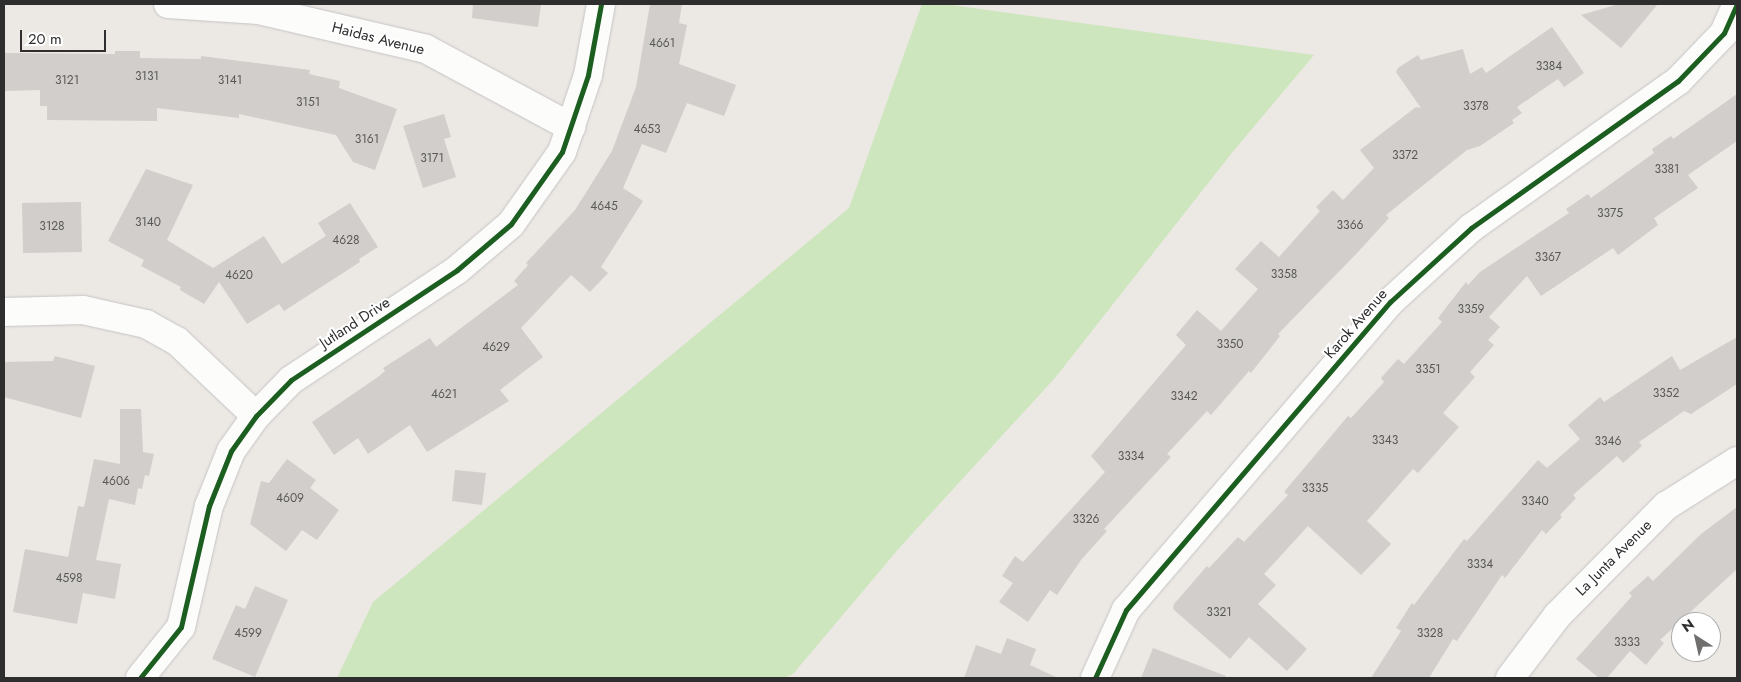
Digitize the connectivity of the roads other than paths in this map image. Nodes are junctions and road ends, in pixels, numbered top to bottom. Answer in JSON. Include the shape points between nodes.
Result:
{"nodes":[{"id":1,"x":168,"y":4,"type":"edge"},
{"id":2,"x":601,"y":4,"type":"edge"},
{"id":3,"x":1737,"y":4,"type":"edge"},
{"id":4,"x":572,"y":127,"type":"junction"},
{"id":5,"x":4,"y":312,"type":"edge"},
{"id":6,"x":256,"y":416,"type":"junction"},
{"id":7,"x":1737,"y":461,"type":"edge"},
{"id":8,"x":140,"y":678,"type":"edge"},
{"id":9,"x":1095,"y":678,"type":"edge"},
{"id":10,"x":1510,"y":678,"type":"edge"}],
"edges":[{"from":1,"to":4,"type":"street","name":"Haidas Avenue","via":[[259,10],[426,49]]},
{"from":2,"to":4,"type":"street","name":"Jutland Drive","via":[[588,75]]},
{"from":3,"to":9,"type":"street","name":"Karok Avenue","via":[[1724,33],[1678,80],[1471,228],[1390,302],[1126,610]]},
{"from":4,"to":6,"type":"street","name":"Jutland Drive","via":[[562,152],[511,224],[457,270],[291,380]]},
{"from":5,"to":6,"type":"street","via":[[83,310],[146,324],[177,341]]},
{"from":6,"to":8,"type":"street","name":"Jutland Drive","via":[[231,451],[209,506],[181,627]]},
{"from":7,"to":10,"type":"street","name":"La Junta Avenue","via":[[1666,506],[1557,616]]}]}
